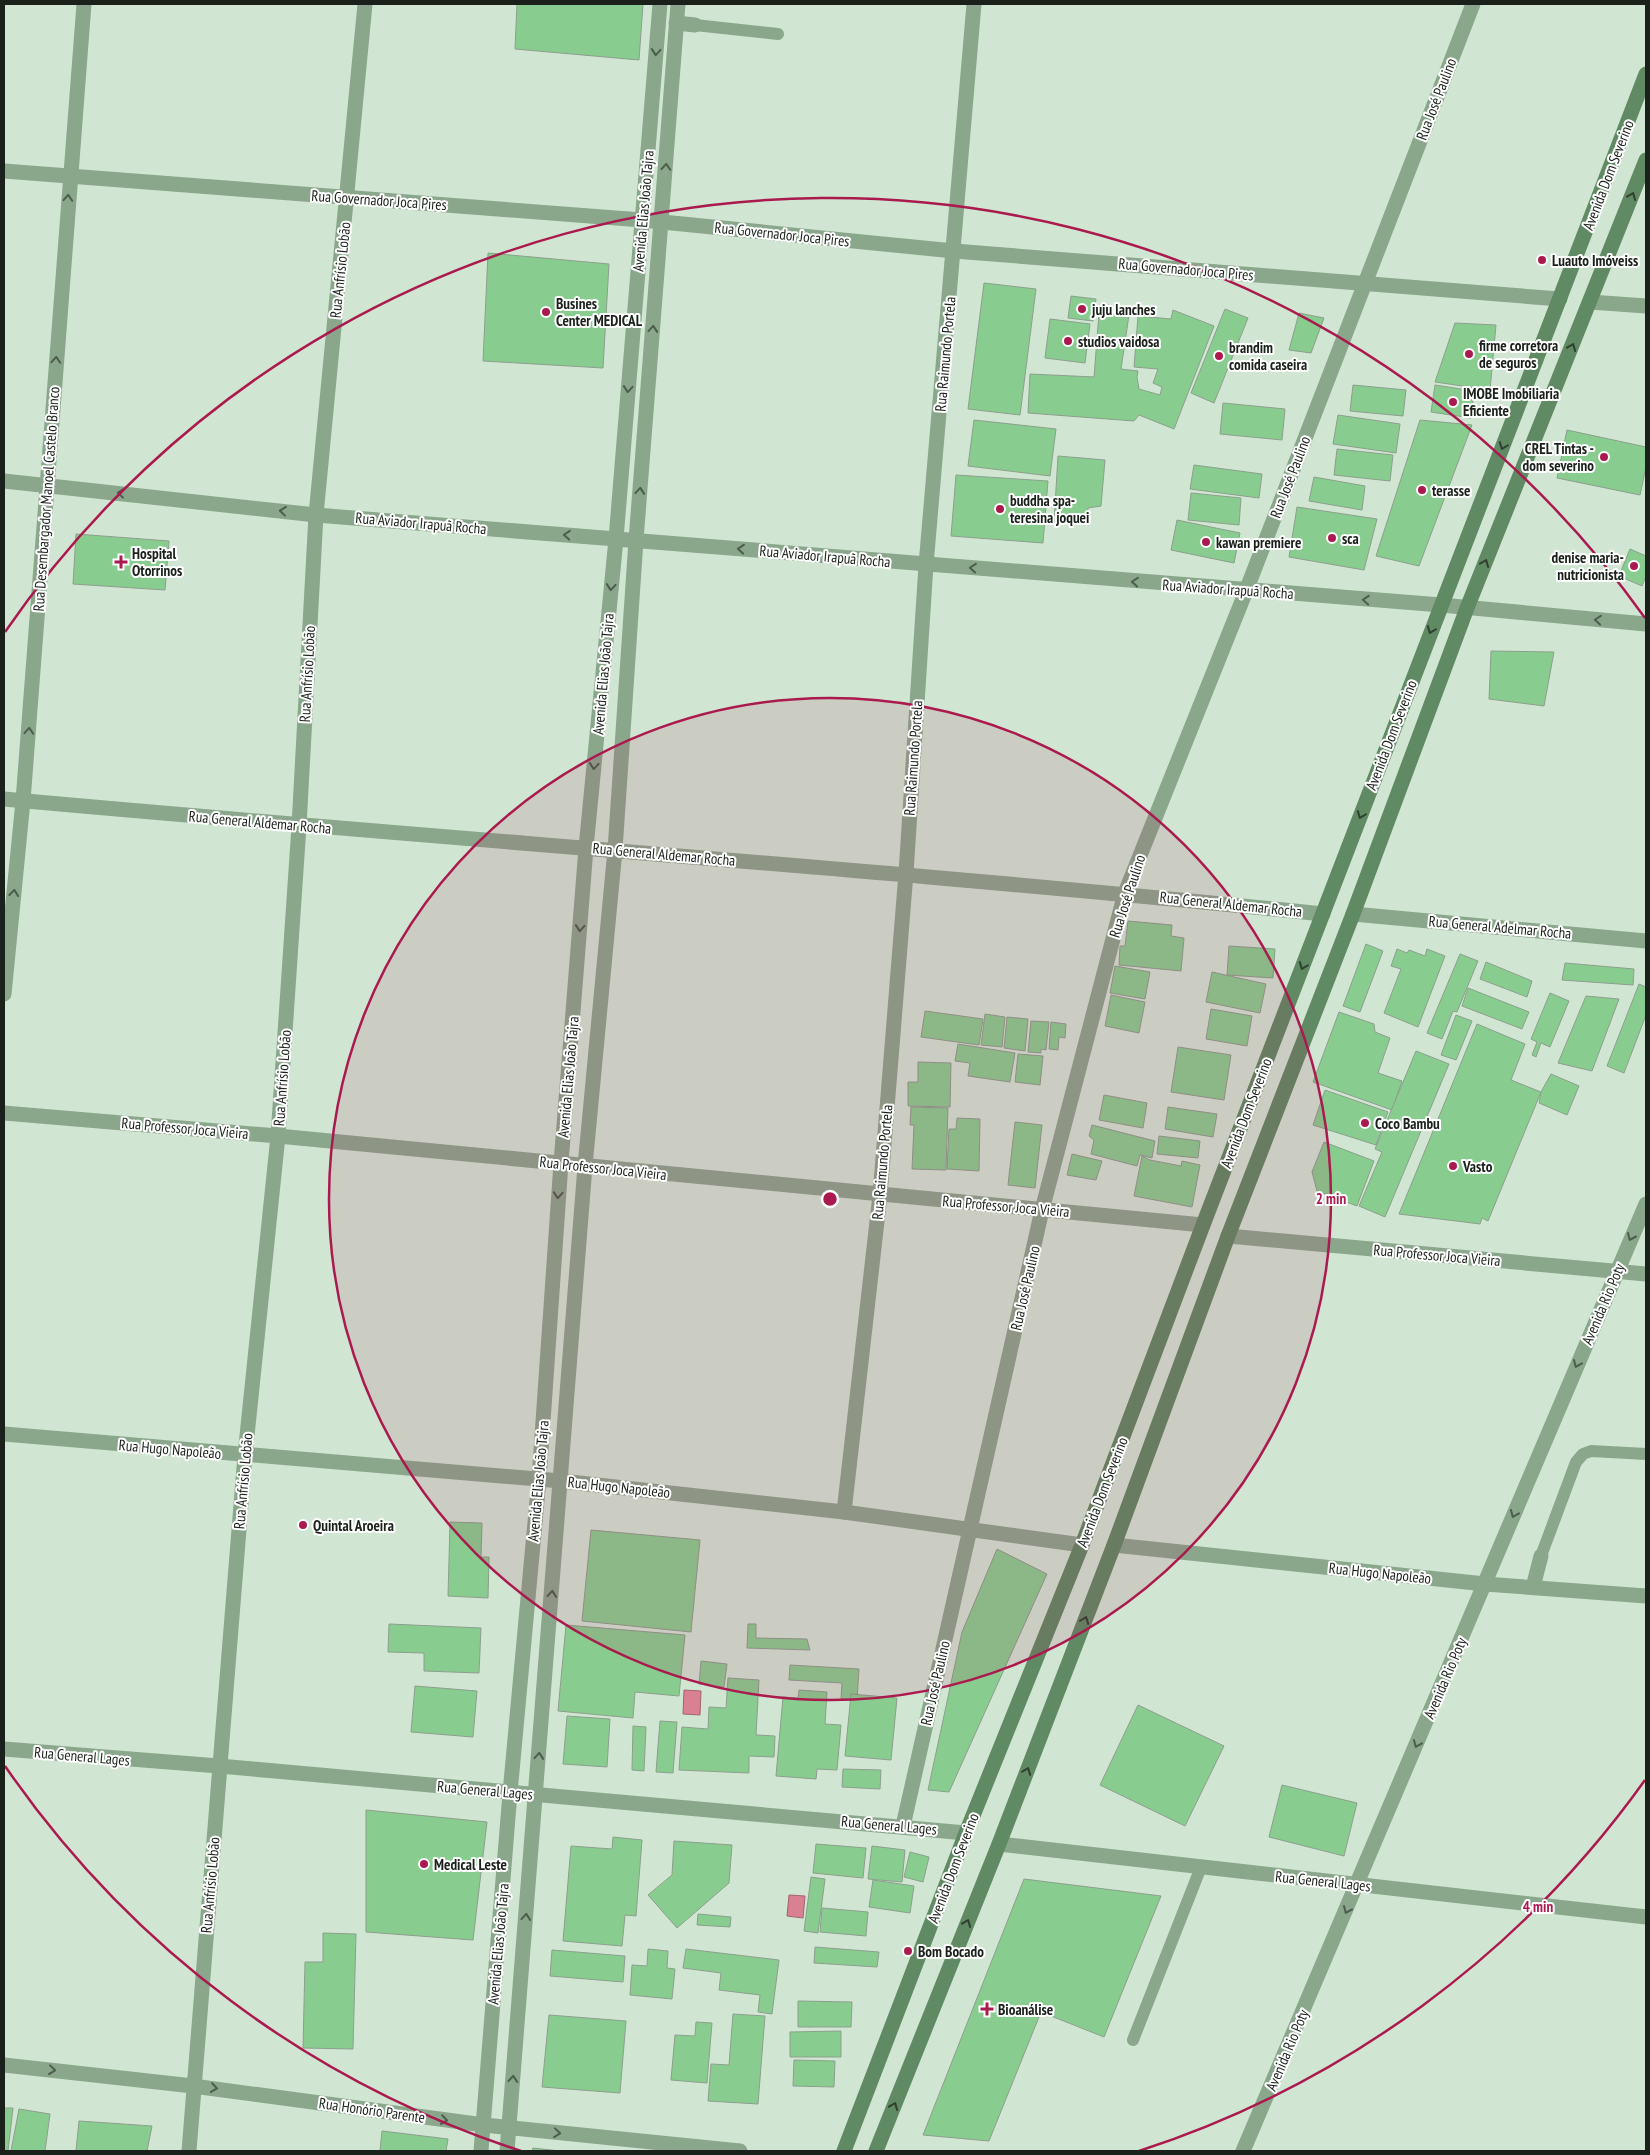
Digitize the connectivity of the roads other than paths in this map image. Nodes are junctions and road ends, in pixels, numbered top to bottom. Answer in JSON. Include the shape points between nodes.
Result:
{"nodes":[{"id":1,"x":84,"y":4,"type":"edge"},
{"id":2,"x":365,"y":4,"type":"edge"},
{"id":3,"x":660,"y":4,"type":"edge"},
{"id":4,"x":678,"y":4,"type":"edge"},
{"id":5,"x":974,"y":4,"type":"edge"},
{"id":6,"x":1473,"y":4,"type":"edge"},
{"id":7,"x":676,"y":23,"type":"junction"},
{"id":8,"x":695,"y":25,"type":"joint"},
{"id":9,"x":778,"y":34,"type":"dead end"},
{"id":10,"x":1646,"y":74,"type":"edge"},
{"id":11,"x":1646,"y":160,"type":"edge"},
{"id":12,"x":4,"y":170,"type":"edge"},
{"id":13,"x":70,"y":175,"type":"junction"},
{"id":14,"x":347,"y":198,"type":"junction"},
{"id":15,"x":642,"y":220,"type":"junction"},
{"id":16,"x":662,"y":222,"type":"junction"},
{"id":17,"x":954,"y":251,"type":"junction"},
{"id":18,"x":1366,"y":283,"type":"junction"},
{"id":19,"x":1560,"y":299,"type":"junction"},
{"id":20,"x":1590,"y":302,"type":"junction"},
{"id":21,"x":1646,"y":306,"type":"edge"},
{"id":22,"x":4,"y":481,"type":"edge"},
{"id":23,"x":47,"y":485,"type":"junction"},
{"id":24,"x":316,"y":515,"type":"junction"},
{"id":25,"x":616,"y":539,"type":"junction"},
{"id":26,"x":636,"y":540,"type":"junction"},
{"id":27,"x":926,"y":564,"type":"junction"},
{"id":28,"x":1246,"y":591,"type":"junction"},
{"id":29,"x":1441,"y":605,"type":"junction"},
{"id":30,"x":1467,"y":608,"type":"junction"},
{"id":31,"x":1646,"y":624,"type":"edge"},
{"id":32,"x":4,"y":799,"type":"edge"},
{"id":33,"x":23,"y":801,"type":"junction"},
{"id":34,"x":298,"y":826,"type":"junction"},
{"id":35,"x":586,"y":848,"type":"junction"},
{"id":36,"x":615,"y":850,"type":"junction"},
{"id":37,"x":906,"y":874,"type":"junction"},
{"id":38,"x":1125,"y":893,"type":"junction"},
{"id":39,"x":1323,"y":914,"type":"junction"},
{"id":40,"x":1354,"y":914,"type":"junction"},
{"id":41,"x":1646,"y":941,"type":"edge"},
{"id":42,"x":4,"y":994,"type":"edge"},
{"id":43,"x":4,"y":1112,"type":"edge"},
{"id":44,"x":278,"y":1136,"type":"junction"},
{"id":45,"x":560,"y":1163,"type":"junction"},
{"id":46,"x":585,"y":1166,"type":"junction"},
{"id":47,"x":880,"y":1194,"type":"junction"},
{"id":48,"x":1646,"y":1204,"type":"edge"},
{"id":49,"x":1042,"y":1210,"type":"junction"},
{"id":50,"x":1203,"y":1225,"type":"junction"},
{"id":51,"x":1228,"y":1236,"type":"junction"},
{"id":52,"x":1616,"y":1271,"type":"junction"},
{"id":53,"x":1646,"y":1274,"type":"edge"},
{"id":54,"x":4,"y":1434,"type":"edge"},
{"id":55,"x":1646,"y":1454,"type":"edge"},
{"id":56,"x":245,"y":1455,"type":"junction"},
{"id":57,"x":539,"y":1479,"type":"junction"},
{"id":58,"x":561,"y":1481,"type":"junction"},
{"id":59,"x":844,"y":1512,"type":"junction"},
{"id":60,"x":970,"y":1529,"type":"junction"},
{"id":61,"x":1082,"y":1545,"type":"junction"},
{"id":62,"x":1114,"y":1545,"type":"junction"},
{"id":63,"x":1541,"y":1556,"type":"joint"},
{"id":64,"x":1485,"y":1584,"type":"junction"},
{"id":65,"x":1533,"y":1587,"type":"junction"},
{"id":66,"x":1646,"y":1596,"type":"edge"},
{"id":67,"x":4,"y":1749,"type":"edge"},
{"id":68,"x":219,"y":1766,"type":"junction"},
{"id":69,"x":510,"y":1793,"type":"junction"},
{"id":70,"x":536,"y":1795,"type":"junction"},
{"id":71,"x":903,"y":1826,"type":"junction"},
{"id":72,"x":966,"y":1833,"type":"junction"},
{"id":73,"x":999,"y":1844,"type":"junction"},
{"id":74,"x":1201,"y":1867,"type":"junction"},
{"id":75,"x":1358,"y":1884,"type":"junction"},
{"id":76,"x":1646,"y":1917,"type":"edge"},
{"id":77,"x":1133,"y":2040,"type":"dead end"},
{"id":78,"x":4,"y":2065,"type":"edge"},
{"id":79,"x":194,"y":2086,"type":"junction"},
{"id":80,"x":484,"y":2125,"type":"junction"},
{"id":81,"x":509,"y":2128,"type":"junction"},
{"id":82,"x":189,"y":2151,"type":"edge"},
{"id":83,"x":481,"y":2151,"type":"edge"},
{"id":84,"x":507,"y":2151,"type":"edge"},
{"id":85,"x":740,"y":2151,"type":"edge"},
{"id":86,"x":844,"y":2151,"type":"edge"},
{"id":87,"x":876,"y":2151,"type":"edge"},
{"id":88,"x":1243,"y":2151,"type":"edge"}],
"edges":[{"from":1,"to":13,"type":"street","name":"Rua Desembargador Manoel Castelo Branco"},
{"from":2,"to":14,"type":"street","name":"Rua Anfrísio Lobão"},
{"from":3,"to":15,"type":"street","name":"Avenida Elias João Tajra","one_way":true},
{"from":4,"to":7,"type":"street","name":"Avenida Elias João Tajra"},
{"from":5,"to":17,"type":"street","name":"Rua Raimundo Portela"},
{"from":6,"to":18,"type":"street","name":"Rua José Paulino"},
{"from":7,"to":8,"type":"street"},
{"from":16,"to":7,"type":"street","name":"Avenida Elias João Tajra","one_way":true},
{"from":8,"to":9,"type":"lane"},
{"from":10,"to":19,"type":"main road","name":"Avenida Dom Severino"},
{"from":20,"to":11,"type":"main road","name":"Avenida Dom Severino","one_way":true},
{"from":12,"to":13,"type":"street","name":"Rua Governador Joca Pires"},
{"from":13,"to":14,"type":"street","name":"Rua Governador Joca Pires"},
{"from":23,"to":13,"type":"street","name":"Rua Desembargador Manoel Castelo Branco","one_way":true},
{"from":14,"to":15,"type":"street","name":"Rua Governador Joca Pires"},
{"from":14,"to":24,"type":"street","name":"Rua Anfrísio Lobão"},
{"from":15,"to":16,"type":"street","name":"Rua Governador Joca Pires"},
{"from":15,"to":25,"type":"street","name":"Avenida Elias João Tajra","one_way":true},
{"from":16,"to":17,"type":"street","name":"Rua Governador Joca Pires"},
{"from":26,"to":16,"type":"street","name":"Avenida Elias João Tajra","one_way":true},
{"from":17,"to":18,"type":"street","name":"Rua Governador Joca Pires"},
{"from":17,"to":27,"type":"street","name":"Rua Raimundo Portela"},
{"from":18,"to":19,"type":"street","name":"Rua Governador Joca Pires"},
{"from":18,"to":28,"type":"street","name":"Rua José Paulino"},
{"from":19,"to":29,"type":"main road","name":"Avenida Dom Severino","one_way":true},
{"from":20,"to":21,"type":"street"},
{"from":30,"to":20,"type":"main road","name":"Avenida Dom Severino","one_way":true},
{"from":22,"to":23,"type":"street","name":"Rua Aviador Irapuã Rocha"},
{"from":24,"to":23,"type":"street","name":"Rua Aviador Irapuã Rocha","one_way":true},
{"from":33,"to":23,"type":"street","name":"Rua Desembargador Manoel Castelo Branco","one_way":true},
{"from":25,"to":24,"type":"street","name":"Rua Aviador Irapuã Rocha","one_way":true},
{"from":24,"to":34,"type":"street","name":"Rua Anfrísio Lobão"},
{"from":25,"to":26,"type":"street","name":"Rua Aviador Irapuã Rocha"},
{"from":25,"to":35,"type":"street","name":"Avenida Elias João Tajra","one_way":true},
{"from":27,"to":26,"type":"street","name":"Rua Aviador Irapuã Rocha","one_way":true},
{"from":26,"to":36,"type":"street","name":"Avenida Elias João Tajra"},
{"from":28,"to":27,"type":"street","name":"Rua Aviador Irapuã Rocha","one_way":true},
{"from":27,"to":37,"type":"street","name":"Rua Raimundo Portela"},
{"from":29,"to":28,"type":"street","name":"Rua Aviador Irapuã Rocha","one_way":true},
{"from":28,"to":38,"type":"street","name":"Rua José Paulino"},
{"from":29,"to":30,"type":"street","name":"Rua Aviador Irapuã Rocha"},
{"from":29,"to":39,"type":"main road","name":"Avenida Dom Severino","one_way":true},
{"from":31,"to":30,"type":"street","name":"Rua Aviador Irapuã Rocha","one_way":true},
{"from":30,"to":40,"type":"main road","name":"Avenida Dom Severino"},
{"from":32,"to":33,"type":"street","name":"Rua General Aldemar Rocha"},
{"from":33,"to":34,"type":"street","name":"Rua General Aldemar Rocha"},
{"from":42,"to":33,"type":"street","name":"Rua Desembargador Manoel Castelo Branco","one_way":true},
{"from":34,"to":35,"type":"street","name":"Rua General Aldemar Rocha"},
{"from":34,"to":44,"type":"street","name":"Rua Anfrísio Lobão"},
{"from":35,"to":36,"type":"street","name":"Rua General Aldemar Rocha"},
{"from":35,"to":45,"type":"street","name":"Avenida Elias João Tajra","one_way":true},
{"from":36,"to":37,"type":"street","name":"Rua General Aldemar Rocha"},
{"from":36,"to":46,"type":"street","name":"Avenida Elias João Tajra"},
{"from":37,"to":38,"type":"street","name":"Rua General Aldemar Rocha"},
{"from":37,"to":47,"type":"street","name":"Rua Raimundo Portela"},
{"from":38,"to":39,"type":"street","name":"Rua General Aldemar Rocha"},
{"from":38,"to":49,"type":"street","name":"Rua José Paulino"},
{"from":39,"to":50,"type":"main road","name":"Avenida Dom Severino","one_way":true},
{"from":40,"to":41,"type":"street","name":"Rua General Adelmar Rocha"},
{"from":40,"to":51,"type":"main road","name":"Avenida Dom Severino"},
{"from":43,"to":44,"type":"street","name":"Rua Professor Joca Vieira"},
{"from":44,"to":45,"type":"street","name":"Rua Professor Joca Vieira"},
{"from":44,"to":56,"type":"street","name":"Rua Anfrísio Lobão"},
{"from":45,"to":46,"type":"street","name":"Rua Professor Joca Vieira"},
{"from":45,"to":57,"type":"street","name":"Avenida Elias João Tajra","one_way":true},
{"from":46,"to":47,"type":"street","name":"Rua Professor Joca Vieira"},
{"from":46,"to":58,"type":"street","name":"Avenida Elias João Tajra"},
{"from":47,"to":49,"type":"street","name":"Rua Professor Joca Vieira"},
{"from":47,"to":59,"type":"street","name":"Rua Raimundo Portela"},
{"from":48,"to":52,"type":"street","name":"Avenida Rio Poty","one_way":true},
{"from":49,"to":50,"type":"street","name":"Rua Professor Joca Vieira"},
{"from":49,"to":60,"type":"street","name":"Rua José Paulino"},
{"from":50,"to":61,"type":"main road","name":"Avenida Dom Severino"},
{"from":51,"to":52,"type":"street","name":"Rua Professor Joca Vieira"},
{"from":51,"to":62,"type":"main road","name":"Avenida Dom Severino"},
{"from":52,"to":53,"type":"street","name":"Rua Professor Joca Vieira"},
{"from":52,"to":64,"type":"street","name":"Avenida Rio Poty","one_way":true},
{"from":54,"to":56,"type":"street","name":"Rua Hugo Napoleão"},
{"from":55,"to":63,"type":"lane","via":[[1591,1451],[1584,1454],[1576,1462]]},
{"from":56,"to":57,"type":"street","name":"Rua Hugo Napoleão"},
{"from":56,"to":68,"type":"street","name":"Rua Anfrísio Lobão"},
{"from":57,"to":58,"type":"street","name":"Rua Hugo Napoleão"},
{"from":57,"to":69,"type":"street","name":"Avenida Elias João Tajra"},
{"from":58,"to":59,"type":"street","name":"Rua Hugo Napoleão"},
{"from":70,"to":58,"type":"street","name":"Avenida Elias João Tajra","one_way":true},
{"from":59,"to":60,"type":"street","name":"Rua Hugo Napoleão"},
{"from":60,"to":61,"type":"street","name":"Rua Hugo Napoleão"},
{"from":60,"to":71,"type":"street","name":"Rua José Paulino"},
{"from":61,"to":72,"type":"main road","name":"Avenida Dom Severino"},
{"from":62,"to":64,"type":"street","name":"Rua Hugo Napoleão"},
{"from":73,"to":62,"type":"main road","name":"Avenida Dom Severino","one_way":true},
{"from":63,"to":65,"type":"street"},
{"from":64,"to":65,"type":"street","name":"Rua Hugo Napoleão"},
{"from":64,"to":75,"type":"street","name":"Avenida Rio Poty","one_way":true},
{"from":65,"to":66,"type":"street","name":"Rua Hugo Napoleão"},
{"from":67,"to":68,"type":"street","name":"Rua General Lages"},
{"from":68,"to":69,"type":"street","name":"Rua General Lages"},
{"from":68,"to":79,"type":"street","name":"Rua Anfrísio Lobão"},
{"from":69,"to":70,"type":"street","name":"Rua General Lages"},
{"from":69,"to":80,"type":"street","name":"Avenida Elias João Tajra"},
{"from":70,"to":71,"type":"street","name":"Rua General Lages"},
{"from":81,"to":70,"type":"street","name":"Avenida Elias João Tajra","one_way":true},
{"from":71,"to":72,"type":"street","name":"Rua General Lages"},
{"from":72,"to":86,"type":"main road","name":"Avenida Dom Severino"},
{"from":73,"to":74,"type":"street","name":"Rua General Lages"},
{"from":87,"to":73,"type":"main road","name":"Avenida Dom Severino","one_way":true},
{"from":74,"to":75,"type":"street","name":"Rua General Lages"},
{"from":74,"to":77,"type":"lane"},
{"from":75,"to":76,"type":"street","name":"Rua General Lages"},
{"from":75,"to":88,"type":"street","name":"Avenida Rio Poty","one_way":true},
{"from":78,"to":79,"type":"street","name":"Rua Honório Parente","one_way":true},
{"from":79,"to":80,"type":"street","name":"Rua Honório Parente","one_way":true},
{"from":79,"to":82,"type":"street","name":"Rua Anfrísio Lobão"},
{"from":80,"to":81,"type":"street","name":"Rua Honório Parente"},
{"from":80,"to":83,"type":"street","name":"Avenida Elias João Tajra"},
{"from":81,"to":84,"type":"street","name":"Avenida Elias João Tajra"},
{"from":81,"to":85,"type":"street","name":"Rua Honório Parente","one_way":true}]}
